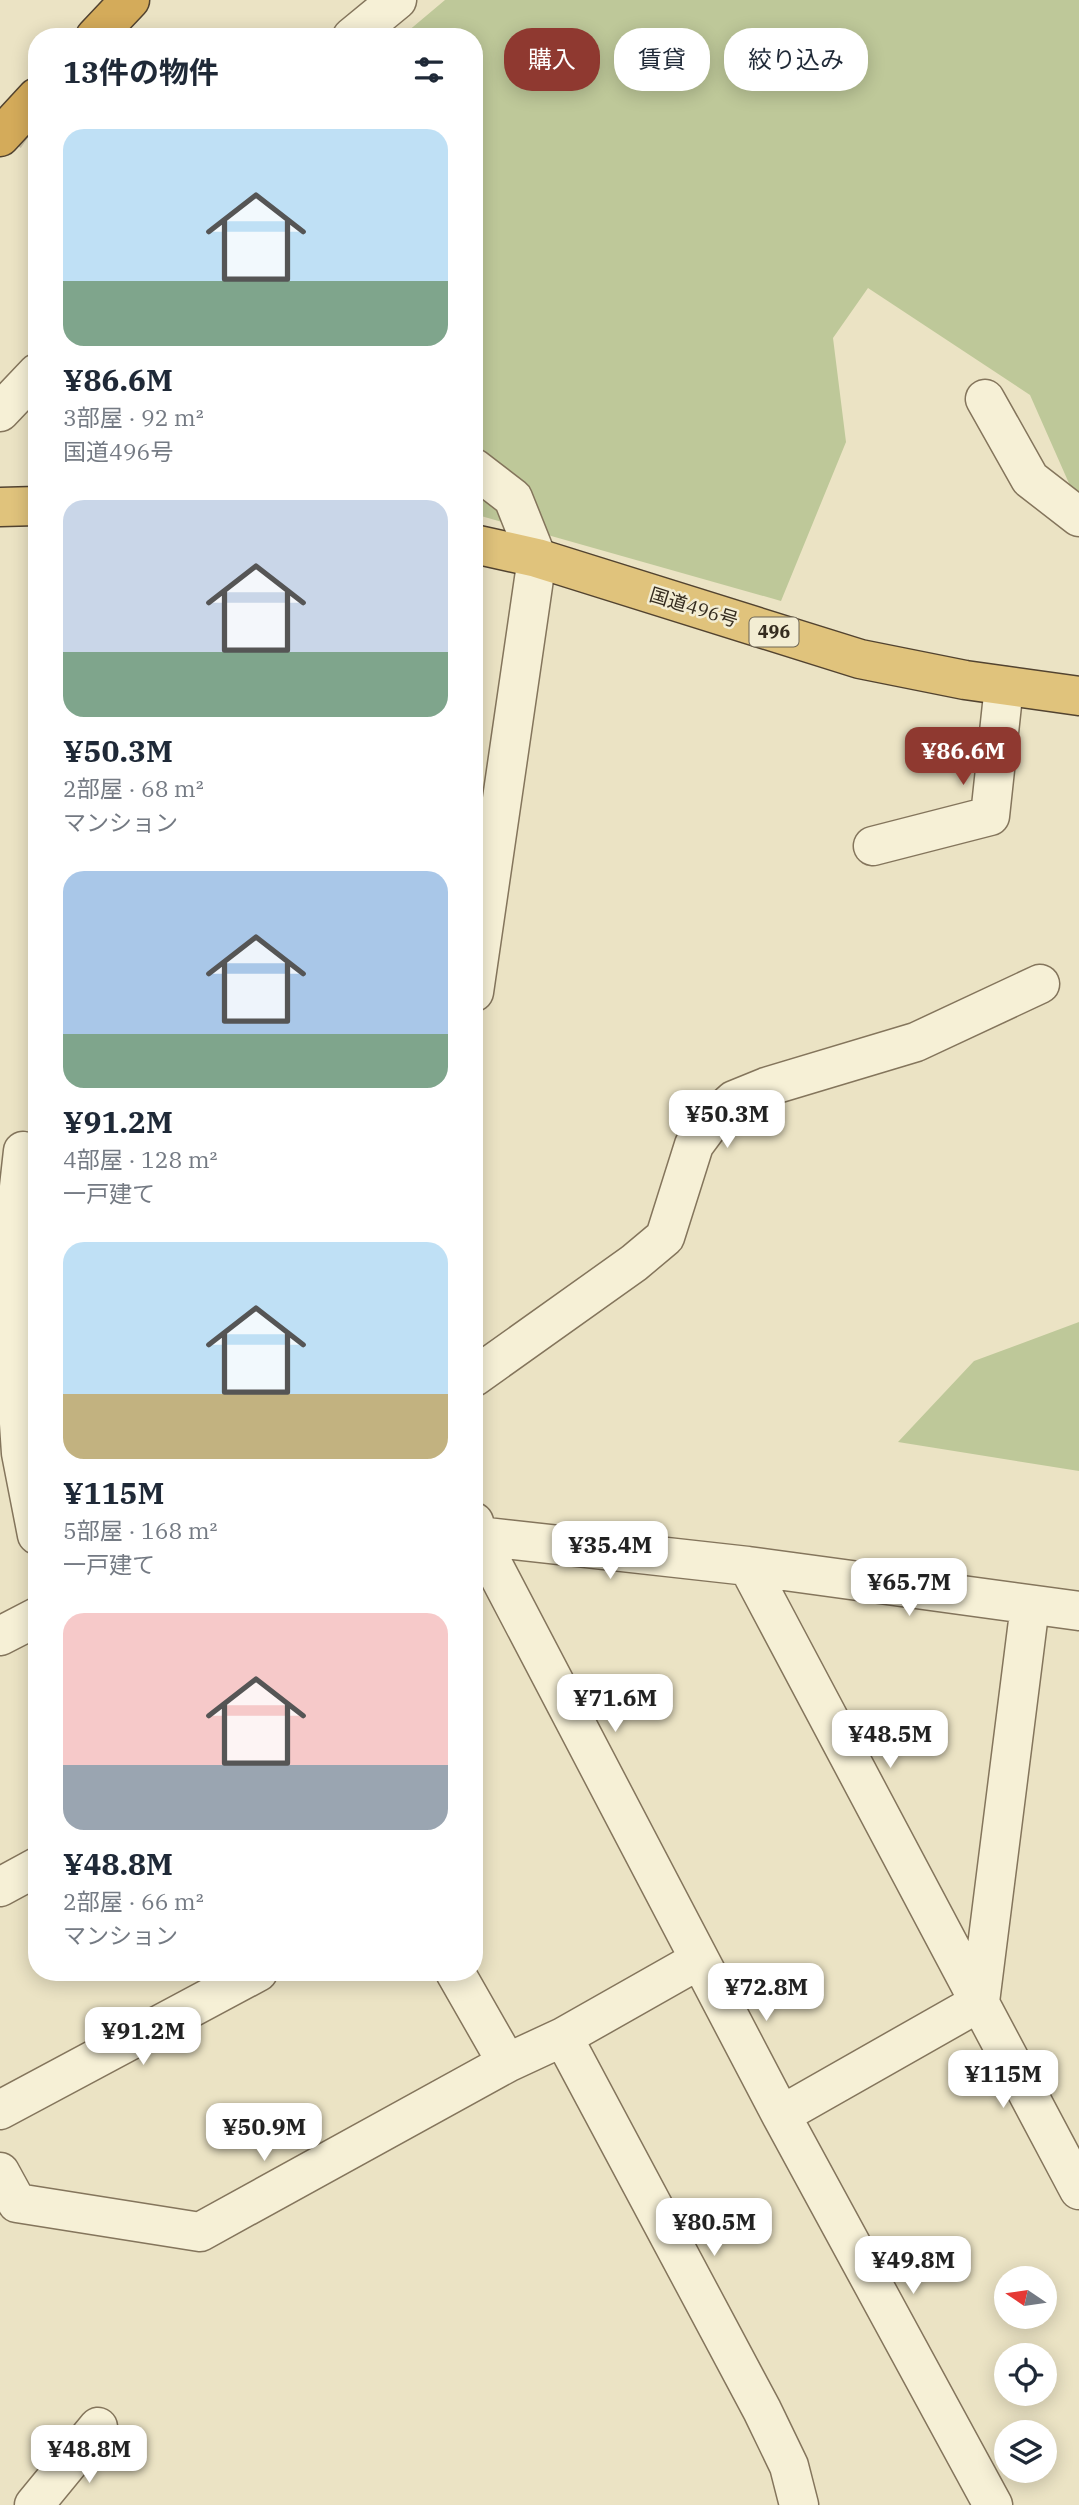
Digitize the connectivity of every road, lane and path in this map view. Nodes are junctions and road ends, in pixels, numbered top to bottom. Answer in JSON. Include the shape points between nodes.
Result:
{"nodes":[{"id":1,"x":130,"y":0,"type":"edge"},
{"id":2,"x":397,"y":0,"type":"edge"},
{"id":3,"x":104,"y":28,"type":"edge"},
{"id":4,"x":363,"y":28,"type":"edge"},
{"id":5,"x":28,"y":107,"type":"edge"},
{"id":6,"x":0,"y":137,"type":"edge"},
{"id":7,"x":28,"y":382,"type":"edge"},
{"id":8,"x":985,"y":399,"type":"dead end"},
{"id":9,"x":0,"y":412,"type":"edge"},
{"id":10,"x":483,"y":475,"type":"edge"},
{"id":11,"x":28,"y":506,"type":"edge"},
{"id":12,"x":0,"y":507,"type":"edge"},
{"id":13,"x":1079,"y":517,"type":"edge"},
{"id":14,"x":483,"y":546,"type":"edge"},
{"id":15,"x":537,"y":558,"type":"junction"},
{"id":16,"x":1004,"y":686,"type":"junction"},
{"id":17,"x":1079,"y":696,"type":"edge"},
{"id":18,"x":873,"y":846,"type":"dead end"},
{"id":19,"x":483,"y":930,"type":"edge"},
{"id":20,"x":1040,"y":984,"type":"dead end"},
{"id":21,"x":20,"y":1150,"type":"edge"},
{"id":22,"x":483,"y":1371,"type":"edge"},
{"id":23,"x":28,"y":1488,"type":"edge"},
{"id":24,"x":483,"y":1530,"type":"edge"},
{"id":25,"x":483,"y":1542,"type":"edge"},
{"id":26,"x":748,"y":1566,"type":"junction"},
{"id":27,"x":1030,"y":1605,"type":"junction"},
{"id":28,"x":1079,"y":1611,"type":"edge"},
{"id":29,"x":28,"y":1622,"type":"edge"},
{"id":30,"x":0,"y":1636,"type":"edge"},
{"id":31,"x":28,"y":1872,"type":"edge"},
{"id":32,"x":0,"y":1887,"type":"edge"},
{"id":33,"x":699,"y":1959,"type":"junction"},
{"id":34,"x":241,"y":1981,"type":"edge"},
{"id":35,"x":460,"y":1981,"type":"edge"},
{"id":36,"x":980,"y":2002,"type":"junction"},
{"id":37,"x":563,"y":2037,"type":"junction"},
{"id":38,"x":507,"y":2063,"type":"junction"},
{"id":39,"x":0,"y":2110,"type":"edge"},
{"id":40,"x":781,"y":2115,"type":"junction"},
{"id":41,"x":0,"y":2172,"type":"edge"},
{"id":42,"x":1079,"y":2190,"type":"edge"},
{"id":43,"x":98,"y":2427,"type":"dead end"},
{"id":44,"x":34,"y":2505,"type":"edge"},
{"id":45,"x":799,"y":2505,"type":"edge"},
{"id":46,"x":993,"y":2505,"type":"edge"}],
"edges":[{"from":1,"to":3,"type":"highway"},
{"from":2,"to":4,"type":"street"},
{"from":5,"to":6,"type":"highway"},
{"from":7,"to":9,"type":"street"},
{"from":8,"to":13,"type":"street","via":[[1030,479]]},
{"from":10,"to":15,"type":"street","via":[[513,498]]},
{"from":11,"to":12,"type":"highway"},
{"from":14,"to":15,"type":"highway","name":"国道496号","number":"496"},
{"from":15,"to":16,"type":"highway","name":"国道496号","number":"496","via":[[860,659]]},
{"from":15,"to":19,"type":"street"},
{"from":16,"to":17,"type":"highway","name":"国道496号","number":"496"},
{"from":16,"to":18,"type":"street","via":[[990,816]]},
{"from":20,"to":22,"type":"street","via":[[916,1042],[734,1100],[694,1145],[666,1237]]},
{"from":21,"to":23,"type":"street","via":[[13,1241],[14,1349]]},
{"from":24,"to":26,"type":"street"},
{"from":25,"to":33,"type":"street"},
{"from":26,"to":27,"type":"street"},
{"from":26,"to":36,"type":"street"},
{"from":27,"to":28,"type":"street"},
{"from":27,"to":36,"type":"street"},
{"from":29,"to":30,"type":"street"},
{"from":31,"to":32,"type":"street"},
{"from":33,"to":37,"type":"street"},
{"from":33,"to":40,"type":"street"},
{"from":34,"to":39,"type":"street"},
{"from":35,"to":38,"type":"street"},
{"from":36,"to":40,"type":"street"},
{"from":36,"to":42,"type":"street"},
{"from":37,"to":38,"type":"street"},
{"from":37,"to":45,"type":"street","via":[[762,2410],[789,2466]]},
{"from":38,"to":41,"type":"street","via":[[200,2232],[17,2203]]},
{"from":40,"to":46,"type":"street"},
{"from":43,"to":44,"type":"street"}]}
